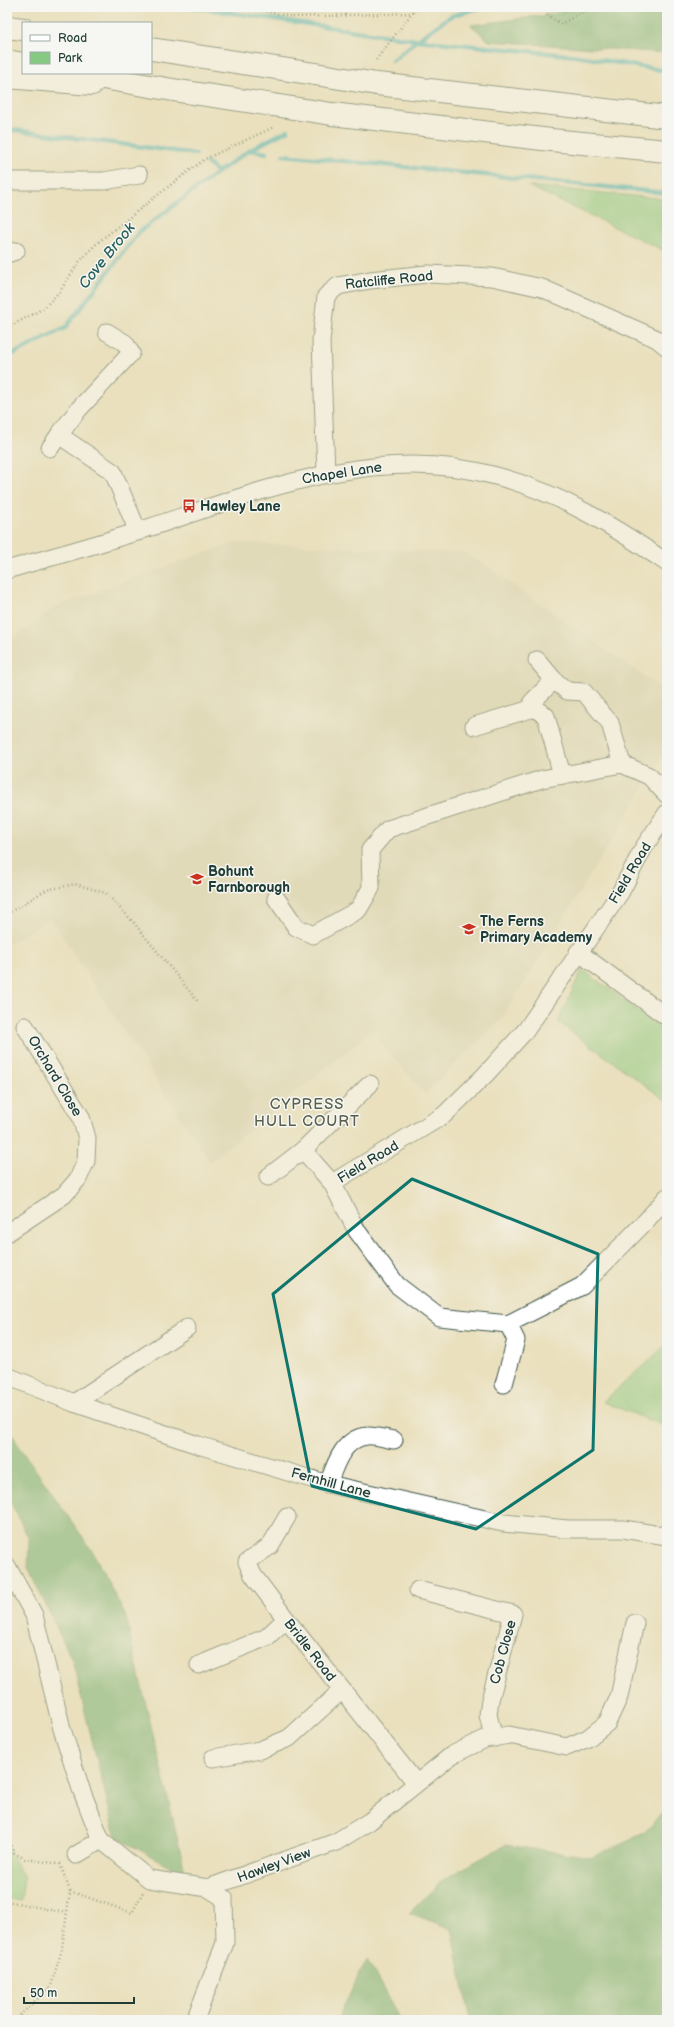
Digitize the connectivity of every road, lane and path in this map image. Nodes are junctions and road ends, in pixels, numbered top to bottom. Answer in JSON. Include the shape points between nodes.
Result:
{"nodes":[{"id":1,"x":246,"y":7,"type":"edge"},
{"id":2,"x":420,"y":7,"type":"edge"},
{"id":3,"x":549,"y":7,"type":"edge"},
{"id":4,"x":607,"y":7,"type":"edge"},
{"id":5,"x":412,"y":13,"type":"junction"},
{"id":6,"x":7,"y":27,"type":"edge"},
{"id":7,"x":22,"y":29,"type":"edge"},
{"id":8,"x":152,"y":49,"type":"edge"},
{"id":9,"x":376,"y":60,"type":"dead end"},
{"id":10,"x":7,"y":61,"type":"edge"},
{"id":11,"x":22,"y":64,"type":"edge"},
{"id":12,"x":80,"y":74,"type":"edge"},
{"id":13,"x":7,"y":77,"type":"edge"},
{"id":14,"x":179,"y":91,"type":"junction"},
{"id":15,"x":667,"y":117,"type":"edge"},
{"id":16,"x":274,"y":127,"type":"dead end"},
{"id":17,"x":667,"y":151,"type":"edge"},
{"id":18,"x":139,"y":175,"type":"dead end"},
{"id":19,"x":7,"y":181,"type":"edge"},
{"id":20,"x":7,"y":328,"type":"edge"},
{"id":21,"x":107,"y":332,"type":"dead end"},
{"id":22,"x":667,"y":347,"type":"edge"},
{"id":23,"x":326,"y":473,"type":"junction"},
{"id":24,"x":138,"y":532,"type":"junction"},
{"id":25,"x":667,"y":563,"type":"edge"},
{"id":26,"x":7,"y":570,"type":"edge"},
{"id":27,"x":537,"y":660,"type":"dead end"},
{"id":28,"x":554,"y":680,"type":"junction"},
{"id":29,"x":534,"y":708,"type":"junction"},
{"id":30,"x":474,"y":726,"type":"dead end"},
{"id":31,"x":622,"y":764,"type":"junction"},
{"id":32,"x":562,"y":776,"type":"junction"},
{"id":33,"x":667,"y":795,"type":"edge"},
{"id":34,"x":667,"y":813,"type":"edge"},
{"id":35,"x":276,"y":898,"type":"dead end"},
{"id":36,"x":7,"y":914,"type":"edge"},
{"id":37,"x":578,"y":952,"type":"junction"},
{"id":38,"x":199,"y":1003,"type":"dead end"},
{"id":39,"x":667,"y":1017,"type":"edge"},
{"id":40,"x":25,"y":1026,"type":"dead end"},
{"id":41,"x":370,"y":1084,"type":"dead end"},
{"id":42,"x":303,"y":1150,"type":"junction"},
{"id":43,"x":268,"y":1177,"type":"dead end"},
{"id":44,"x":332,"y":1184,"type":"junction"},
{"id":45,"x":667,"y":1197,"type":"edge"},
{"id":46,"x":7,"y":1233,"type":"edge"},
{"id":47,"x":508,"y":1324,"type":"junction"},
{"id":48,"x":187,"y":1328,"type":"dead end"},
{"id":49,"x":7,"y":1376,"type":"edge"},
{"id":50,"x":504,"y":1384,"type":"dead end"},
{"id":51,"x":74,"y":1403,"type":"junction"},
{"id":52,"x":394,"y":1440,"type":"dead end"},
{"id":53,"x":328,"y":1484,"type":"junction"},
{"id":54,"x":287,"y":1516,"type":"dead end"},
{"id":55,"x":667,"y":1536,"type":"edge"},
{"id":56,"x":7,"y":1566,"type":"edge"},
{"id":57,"x":418,"y":1590,"type":"dead end"},
{"id":58,"x":286,"y":1619,"type":"junction"},
{"id":59,"x":634,"y":1623,"type":"dead end"},
{"id":60,"x":200,"y":1665,"type":"dead end"},
{"id":61,"x":342,"y":1690,"type":"junction"},
{"id":62,"x":494,"y":1738,"type":"junction"},
{"id":63,"x":213,"y":1758,"type":"dead end"},
{"id":64,"x":416,"y":1783,"type":"junction"},
{"id":65,"x":7,"y":1834,"type":"edge"},
{"id":66,"x":102,"y":1840,"type":"junction"},
{"id":67,"x":76,"y":1855,"type":"dead end"},
{"id":68,"x":149,"y":1879,"type":"junction"},
{"id":69,"x":208,"y":1888,"type":"junction"},
{"id":70,"x":70,"y":1891,"type":"junction"},
{"id":71,"x":7,"y":1901,"type":"edge"},
{"id":72,"x":66,"y":1913,"type":"junction"},
{"id":73,"x":15,"y":2020,"type":"edge"},
{"id":74,"x":195,"y":2020,"type":"edge"}],
"edges":[{"from":1,"to":5,"type":"path","via":[[292,17]]},
{"from":2,"to":5,"type":"path"},
{"from":3,"to":4,"type":"path","via":[[547,15],[561,24],[588,9]]},
{"from":5,"to":9,"type":"path"},
{"from":6,"to":7,"type":"highway"},
{"from":8,"to":15,"type":"highway","bridge":true,"via":[[377,84]]},
{"from":10,"to":11,"type":"highway"},
{"from":12,"to":14,"type":"highway"},
{"from":13,"to":14,"type":"highway"},
{"from":14,"to":17,"type":"highway","bridge":true,"via":[[332,114]]},
{"from":16,"to":20,"type":"path","via":[[205,159],[173,183],[97,243],[44,308]]},
{"from":18,"to":19,"type":"street","via":[[104,181]]},
{"from":21,"to":24,"type":"street","via":[[125,343],[130,354],[71,418],[55,442],[112,472]]},
{"from":22,"to":23,"type":"street","name":"Ratcliffe Road","via":[[658,339],[542,288],[492,277],[427,274],[338,286],[326,296],[321,341]]},
{"from":23,"to":24,"type":"street","name":"Chapel Lane","via":[[282,484]]},
{"from":23,"to":25,"type":"street","name":"Chapel Lane","via":[[412,465],[455,468],[495,475],[560,500],[596,518]]},
{"from":24,"to":26,"type":"street","name":"Chapel Lane"},
{"from":27,"to":28,"type":"street"},
{"from":28,"to":29,"type":"street","via":[[532,702]]},
{"from":28,"to":31,"type":"street","via":[[567,691],[584,692],[610,723]]},
{"from":29,"to":30,"type":"street"},
{"from":29,"to":32,"type":"street","via":[[546,716]]},
{"from":31,"to":32,"type":"street"},
{"from":31,"to":33,"type":"street","via":[[649,776]]},
{"from":32,"to":35,"type":"street","via":[[542,779],[388,829],[370,850],[371,888],[358,910],[313,936],[296,927]]},
{"from":34,"to":37,"type":"street","name":"Field Road","via":[[644,847],[620,893]]},
{"from":36,"to":38,"type":"path","via":[[46,890],[75,884],[106,893],[134,923]]},
{"from":37,"to":39,"type":"street"},
{"from":37,"to":44,"type":"street","name":"Field Road","via":[[526,1030],[486,1075],[444,1115]]},
{"from":40,"to":46,"type":"street","name":"Orchard Close","via":[[81,1117],[87,1138],[86,1161],[78,1179],[64,1195]]},
{"from":41,"to":42,"type":"street"},
{"from":42,"to":43,"type":"street"},
{"from":42,"to":44,"type":"street"},
{"from":44,"to":47,"type":"street","name":"Field Road","via":[[357,1231],[397,1285],[439,1317]]},
{"from":45,"to":47,"type":"street","via":[[582,1286]]},
{"from":47,"to":50,"type":"street","via":[[516,1340]]},
{"from":48,"to":51,"type":"street"},
{"from":49,"to":51,"type":"street","name":"Fernhill Lane"},
{"from":51,"to":53,"type":"street","name":"Fernhill Lane","via":[[198,1445]]},
{"from":52,"to":53,"type":"street","via":[[367,1436],[351,1441],[338,1458]]},
{"from":53,"to":55,"type":"street","name":"Fernhill Lane","via":[[503,1523],[568,1529],[623,1529]]},
{"from":54,"to":58,"type":"street","name":"Bridle Road","via":[[270,1546],[248,1562],[253,1575]]},
{"from":56,"to":66,"type":"street","via":[[34,1616],[64,1736],[81,1789]]},
{"from":57,"to":62,"type":"street","name":"Cob Close","via":[[513,1614],[490,1700],[488,1715]]},
{"from":58,"to":60,"type":"street","via":[[266,1637]]},
{"from":58,"to":61,"type":"street","name":"Bridle Road"},
{"from":59,"to":62,"type":"street","name":"Hawley View","via":[[619,1697],[607,1723],[588,1738],[567,1747],[509,1735]]},
{"from":61,"to":63,"type":"street","via":[[288,1738],[260,1750]]},
{"from":61,"to":64,"type":"street","name":"Bridle Road"},
{"from":62,"to":64,"type":"street","name":"Hawley View","via":[[485,1739],[452,1755]]},
{"from":64,"to":69,"type":"street","name":"Hawley View","via":[[370,1820],[336,1842]]},
{"from":65,"to":70,"type":"path","via":[[14,1853],[25,1859],[60,1864]]},
{"from":66,"to":67,"type":"street"},
{"from":66,"to":68,"type":"street"},
{"from":68,"to":69,"type":"street","name":"Hawley View"},
{"from":68,"to":70,"type":"path","via":[[132,1913]]},
{"from":69,"to":74,"type":"street","via":[[224,1898],[225,1943]]},
{"from":70,"to":72,"type":"path"},
{"from":71,"to":72,"type":"path"},
{"from":72,"to":73,"type":"path","via":[[62,1949],[52,1986]]}]}
